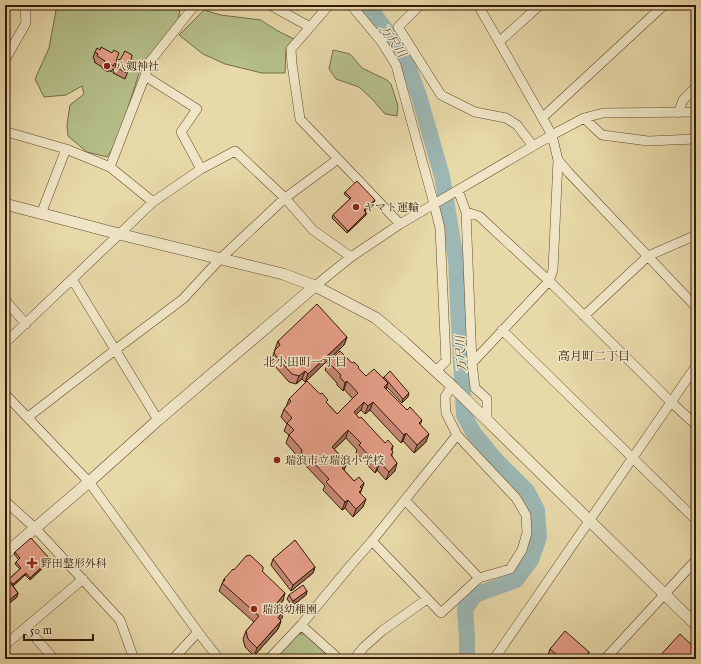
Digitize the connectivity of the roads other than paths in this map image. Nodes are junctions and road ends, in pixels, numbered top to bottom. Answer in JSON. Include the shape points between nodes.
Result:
{"nodes":[{"id":1,"x":25,"y":5,"type":"edge"},
{"id":2,"x":195,"y":5,"type":"edge"},
{"id":3,"x":270,"y":5,"type":"edge"},
{"id":4,"x":329,"y":5,"type":"edge"},
{"id":5,"x":351,"y":5,"type":"edge"},
{"id":6,"x":420,"y":5,"type":"edge"},
{"id":7,"x":478,"y":5,"type":"edge"},
{"id":8,"x":540,"y":5,"type":"edge"},
{"id":9,"x":664,"y":5,"type":"edge"},
{"id":10,"x":310,"y":27,"type":"junction"},
{"id":11,"x":499,"y":42,"type":"junction"},
{"id":12,"x":5,"y":60,"type":"edge"},
{"id":13,"x":145,"y":76,"type":"junction"},
{"id":14,"x":696,"y":87,"type":"edge"},
{"id":15,"x":696,"y":112,"type":"edge"},
{"id":16,"x":678,"y":113,"type":"junction"},
{"id":17,"x":542,"y":118,"type":"junction"},
{"id":18,"x":584,"y":118,"type":"junction"},
{"id":19,"x":5,"y":130,"type":"edge"},
{"id":20,"x":552,"y":135,"type":"junction"},
{"id":21,"x":696,"y":139,"type":"edge"},
{"id":22,"x":533,"y":146,"type":"junction"},
{"id":23,"x":66,"y":149,"type":"junction"},
{"id":24,"x":338,"y":159,"type":"junction"},
{"id":25,"x":558,"y":160,"type":"junction"},
{"id":26,"x":110,"y":167,"type":"junction"},
{"id":27,"x":201,"y":169,"type":"junction"},
{"id":28,"x":458,"y":190,"type":"junction"},
{"id":29,"x":285,"y":198,"type":"junction"},
{"id":30,"x":153,"y":202,"type":"junction"},
{"id":31,"x":5,"y":204,"type":"edge"},
{"id":32,"x":434,"y":204,"type":"junction"},
{"id":33,"x":466,"y":212,"type":"junction"},
{"id":34,"x":41,"y":214,"type":"junction"},
{"id":35,"x":400,"y":224,"type":"junction"},
{"id":36,"x":119,"y":234,"type":"junction"},
{"id":37,"x":696,"y":235,"type":"edge"},
{"id":38,"x":648,"y":256,"type":"junction"},
{"id":39,"x":352,"y":257,"type":"junction"},
{"id":40,"x":220,"y":260,"type":"junction"},
{"id":41,"x":72,"y":280,"type":"junction"},
{"id":42,"x":549,"y":281,"type":"junction"},
{"id":43,"x":315,"y":286,"type":"junction"},
{"id":44,"x":5,"y":300,"type":"edge"},
{"id":45,"x":696,"y":307,"type":"edge"},
{"id":46,"x":584,"y":316,"type":"junction"},
{"id":47,"x":26,"y":324,"type":"junction"},
{"id":48,"x":502,"y":330,"type":"junction"},
{"id":49,"x":5,"y":343,"type":"edge"},
{"id":50,"x":115,"y":350,"type":"junction"},
{"id":51,"x":472,"y":363,"type":"junction"},
{"id":52,"x":696,"y":366,"type":"edge"},
{"id":53,"x":436,"y":371,"type":"junction"},
{"id":54,"x":452,"y":386,"type":"junction"},
{"id":55,"x":5,"y":394,"type":"edge"},
{"id":56,"x":671,"y":402,"type":"junction"},
{"id":57,"x":28,"y":417,"type":"junction"},
{"id":58,"x":158,"y":420,"type":"junction"},
{"id":59,"x":487,"y":420,"type":"junction"},
{"id":60,"x":696,"y":425,"type":"edge"},
{"id":61,"x":457,"y":435,"type":"junction"},
{"id":62,"x":632,"y":458,"type":"junction"},
{"id":63,"x":89,"y":482,"type":"junction"},
{"id":64,"x":405,"y":500,"type":"junction"},
{"id":65,"x":5,"y":501,"type":"edge"},
{"id":66,"x":589,"y":520,"type":"junction"},
{"id":67,"x":696,"y":520,"type":"edge"},
{"id":68,"x":35,"y":528,"type":"junction"},
{"id":69,"x":372,"y":541,"type":"junction"},
{"id":70,"x":5,"y":554,"type":"edge"},
{"id":71,"x":696,"y":560,"type":"edge"},
{"id":72,"x":479,"y":578,"type":"junction"},
{"id":73,"x":82,"y":579,"type":"junction"},
{"id":74,"x":664,"y":594,"type":"junction"},
{"id":75,"x":427,"y":599,"type":"junction"},
{"id":76,"x":301,"y":625,"type":"junction"},
{"id":77,"x":696,"y":625,"type":"edge"},
{"id":78,"x":26,"y":627,"type":"junction"},
{"id":79,"x":198,"y":632,"type":"junction"},
{"id":80,"x":5,"y":645,"type":"edge"},
{"id":81,"x":54,"y":659,"type":"edge"},
{"id":82,"x":134,"y":659,"type":"edge"},
{"id":83,"x":173,"y":659,"type":"edge"},
{"id":84,"x":219,"y":659,"type":"edge"},
{"id":85,"x":269,"y":659,"type":"edge"},
{"id":86,"x":339,"y":659,"type":"edge"},
{"id":87,"x":354,"y":659,"type":"edge"},
{"id":88,"x":494,"y":659,"type":"edge"},
{"id":89,"x":605,"y":659,"type":"edge"}],
"edges":[{"from":1,"to":12,"type":"street","via":[[26,23]]},
{"from":2,"to":13,"type":"street","via":[[148,64]]},
{"from":3,"to":10,"type":"street"},
{"from":4,"to":10,"type":"street"},
{"from":5,"to":32,"type":"street","via":[[381,41],[396,65]]},
{"from":6,"to":22,"type":"street","via":[[398,27],[442,95],[475,112],[506,118],[517,125]]},
{"from":7,"to":11,"type":"street"},
{"from":8,"to":11,"type":"street"},
{"from":9,"to":17,"type":"street"},
{"from":10,"to":24,"type":"street","via":[[291,49],[300,119]]},
{"from":11,"to":17,"type":"street"},
{"from":13,"to":26,"type":"street"},
{"from":13,"to":27,"type":"street","via":[[197,109],[181,132]]},
{"from":14,"to":16,"type":"street","via":[[683,100]]},
{"from":15,"to":16,"type":"street"},
{"from":16,"to":18,"type":"street","via":[[603,113]]},
{"from":17,"to":20,"type":"street"},
{"from":18,"to":20,"type":"street"},
{"from":18,"to":21,"type":"street","via":[[602,135],[648,141]]},
{"from":19,"to":23,"type":"street"},
{"from":20,"to":22,"type":"street"},
{"from":20,"to":25,"type":"street"},
{"from":22,"to":28,"type":"street"},
{"from":23,"to":26,"type":"street"},
{"from":23,"to":34,"type":"street"},
{"from":24,"to":29,"type":"street"},
{"from":24,"to":35,"type":"street"},
{"from":25,"to":38,"type":"street"},
{"from":25,"to":42,"type":"street","via":[[553,270]]},
{"from":26,"to":30,"type":"street"},
{"from":27,"to":29,"type":"street","via":[[235,151]]},
{"from":27,"to":30,"type":"street"},
{"from":28,"to":32,"type":"street"},
{"from":28,"to":33,"type":"street"},
{"from":29,"to":39,"type":"street","via":[[313,230]]},
{"from":29,"to":40,"type":"street"},
{"from":30,"to":36,"type":"street"},
{"from":31,"to":34,"type":"street"},
{"from":32,"to":35,"type":"street"},
{"from":32,"to":53,"type":"street","via":[[440,228],[446,361]]},
{"from":33,"to":42,"type":"street","via":[[478,216]]},
{"from":33,"to":51,"type":"street"},
{"from":34,"to":36,"type":"street"},
{"from":35,"to":39,"type":"street"},
{"from":36,"to":40,"type":"street"},
{"from":36,"to":41,"type":"street"},
{"from":37,"to":38,"type":"street"},
{"from":38,"to":45,"type":"street"},
{"from":38,"to":46,"type":"street"},
{"from":39,"to":43,"type":"street"},
{"from":40,"to":43,"type":"street","via":[[284,274]]},
{"from":40,"to":50,"type":"street","via":[[182,299]]},
{"from":41,"to":47,"type":"street"},
{"from":41,"to":50,"type":"street"},
{"from":42,"to":46,"type":"street"},
{"from":42,"to":48,"type":"street"},
{"from":43,"to":53,"type":"street","via":[[376,318]]},
{"from":43,"to":58,"type":"street"},
{"from":44,"to":47,"type":"street"},
{"from":46,"to":56,"type":"street"},
{"from":47,"to":49,"type":"street"},
{"from":48,"to":51,"type":"street"},
{"from":48,"to":62,"type":"street"},
{"from":50,"to":57,"type":"street"},
{"from":50,"to":58,"type":"street"},
{"from":51,"to":59,"type":"street","via":[[475,388],[487,400]]},
{"from":52,"to":56,"type":"street"},
{"from":53,"to":54,"type":"street"},
{"from":54,"to":59,"type":"street"},
{"from":54,"to":61,"type":"street","via":[[445,397],[446,413]]},
{"from":55,"to":57,"type":"street"},
{"from":56,"to":60,"type":"street"},
{"from":56,"to":62,"type":"street"},
{"from":57,"to":63,"type":"street"},
{"from":58,"to":63,"type":"street"},
{"from":59,"to":66,"type":"street"},
{"from":61,"to":64,"type":"street"},
{"from":61,"to":72,"type":"street","via":[[516,498],[526,515],[527,533],[522,550],[510,569]]},
{"from":62,"to":66,"type":"street"},
{"from":62,"to":67,"type":"street"},
{"from":63,"to":68,"type":"street"},
{"from":63,"to":79,"type":"street"},
{"from":64,"to":69,"type":"street"},
{"from":64,"to":72,"type":"street"},
{"from":65,"to":68,"type":"street"},
{"from":66,"to":74,"type":"street"},
{"from":66,"to":88,"type":"street"},
{"from":68,"to":70,"type":"street"},
{"from":68,"to":73,"type":"street"},
{"from":69,"to":75,"type":"street"},
{"from":69,"to":76,"type":"street"},
{"from":71,"to":74,"type":"street"},
{"from":72,"to":75,"type":"street","via":[[441,614]]},
{"from":73,"to":78,"type":"street"},
{"from":73,"to":82,"type":"street","via":[[120,620]]},
{"from":74,"to":77,"type":"street"},
{"from":74,"to":89,"type":"street"},
{"from":75,"to":87,"type":"street","via":[[382,631]]},
{"from":76,"to":85,"type":"street"},
{"from":76,"to":86,"type":"street"},
{"from":78,"to":80,"type":"street"},
{"from":78,"to":81,"type":"street"},
{"from":79,"to":83,"type":"street"},
{"from":79,"to":84,"type":"street"}]}
